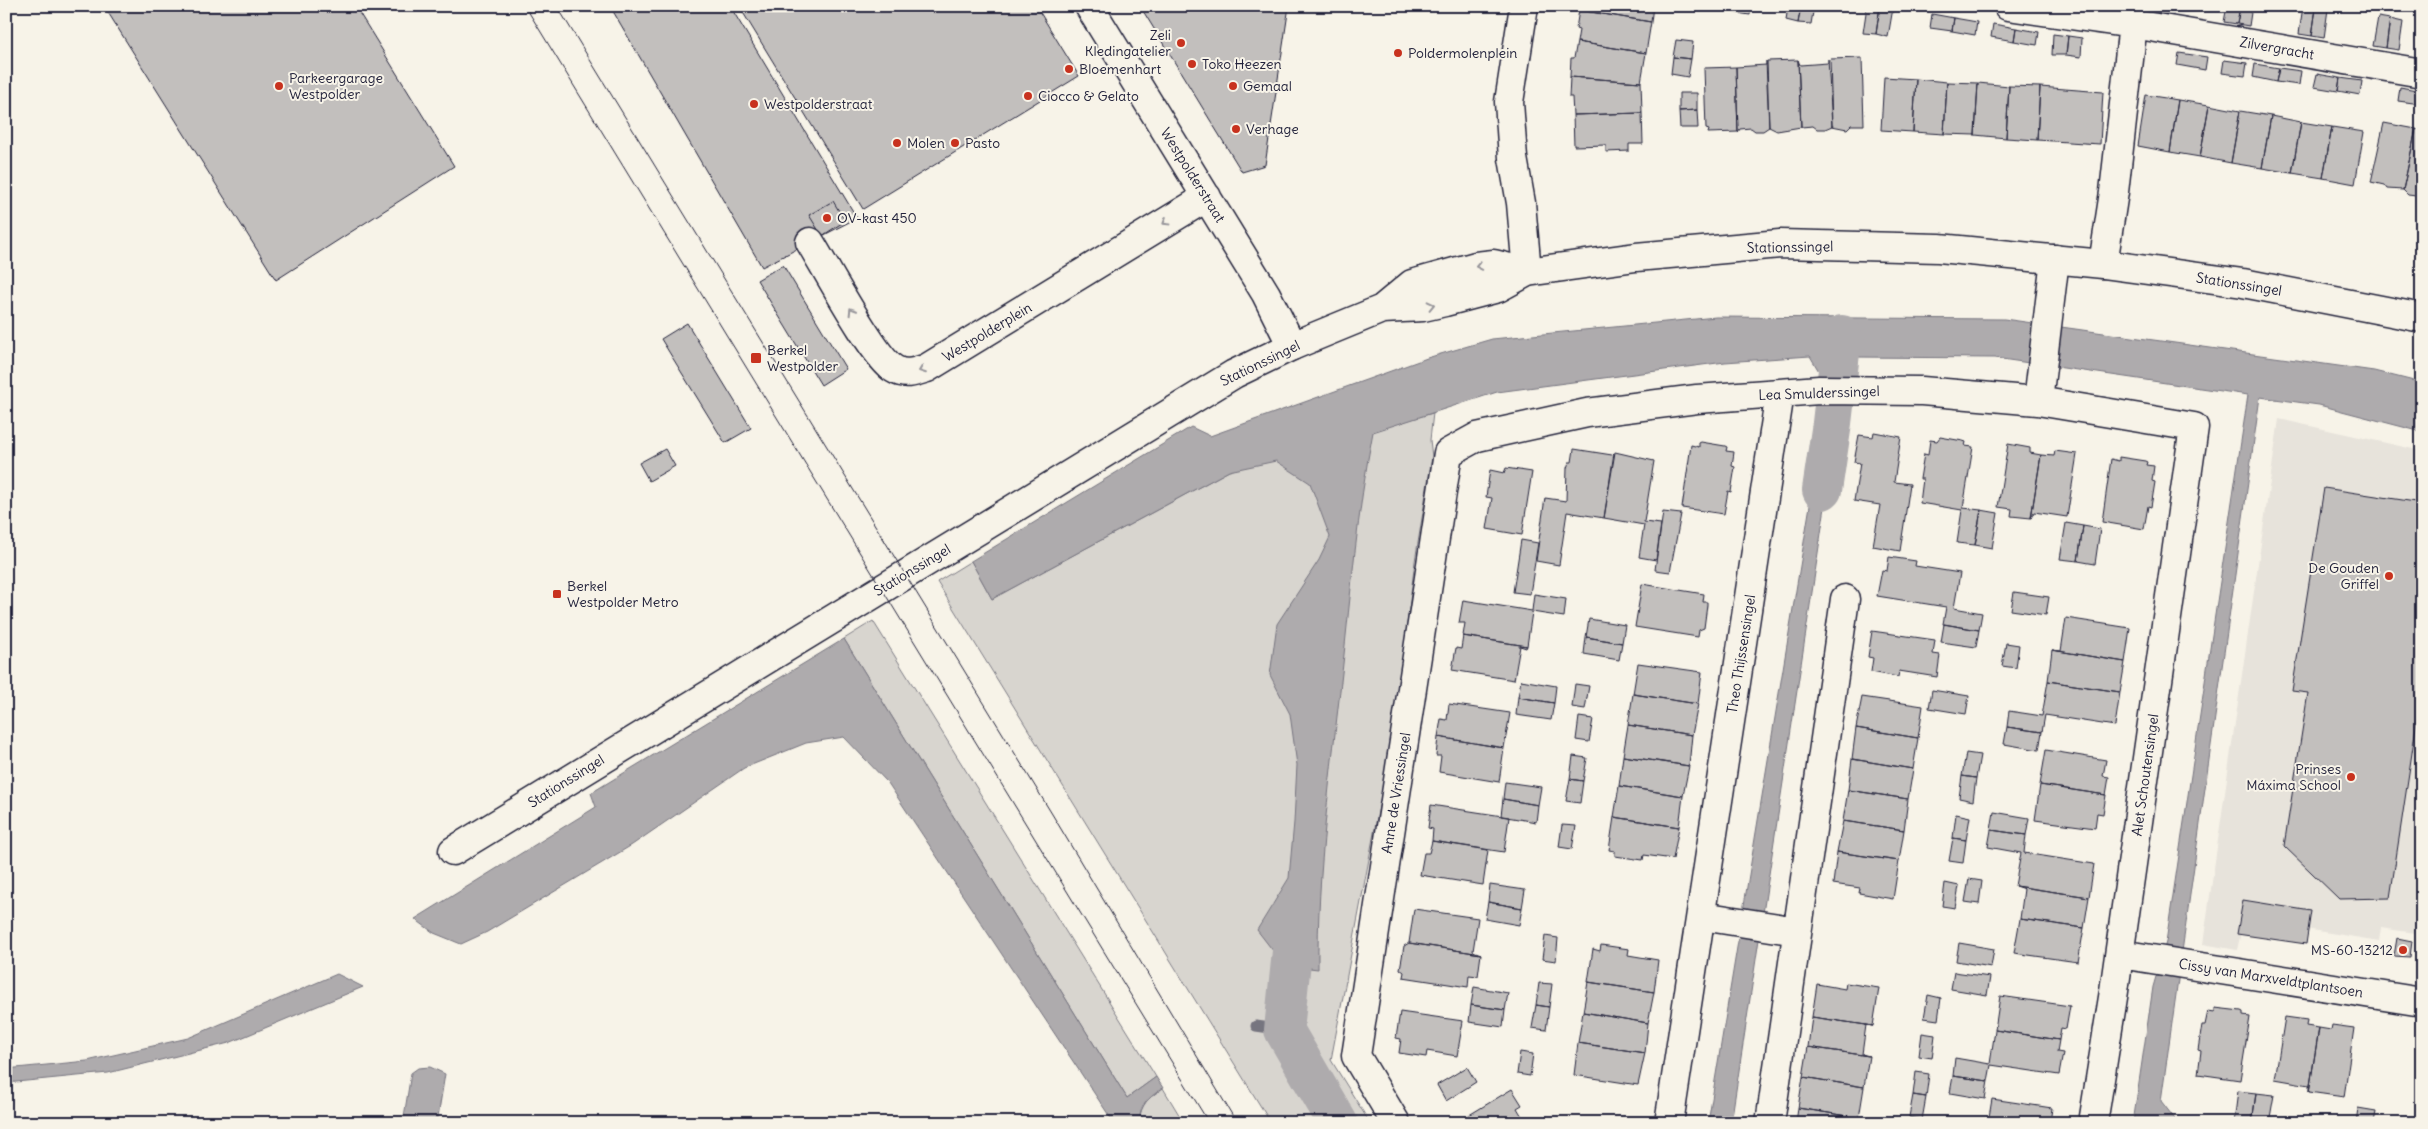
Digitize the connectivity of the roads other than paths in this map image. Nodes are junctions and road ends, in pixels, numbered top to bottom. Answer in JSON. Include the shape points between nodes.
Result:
{"nodes":[{"id":1,"x":1089,"y":6,"type":"edge"},
{"id":2,"x":1524,"y":6,"type":"edge"},
{"id":3,"x":2008,"y":6,"type":"edge"},
{"id":4,"x":2132,"y":24,"type":"junction"},
{"id":5,"x":2422,"y":73,"type":"edge"},
{"id":6,"x":1207,"y":196,"type":"junction"},
{"id":7,"x":810,"y":242,"type":"dead end"},
{"id":8,"x":2055,"y":259,"type":"junction"},
{"id":9,"x":2103,"y":264,"type":"junction"},
{"id":10,"x":1527,"y":272,"type":"junction"},
{"id":11,"x":2422,"y":318,"type":"edge"},
{"id":12,"x":1292,"y":346,"type":"junction"},
{"id":13,"x":1780,"y":393,"type":"junction"},
{"id":14,"x":2038,"y":401,"type":"junction"},
{"id":15,"x":2194,"y":427,"type":"joint"},
{"id":16,"x":1448,"y":452,"type":"joint"},
{"id":17,"x":1845,"y":599,"type":"dead end"},
{"id":18,"x":453,"y":851,"type":"dead end"},
{"id":19,"x":1702,"y":916,"type":"junction"},
{"id":20,"x":1797,"y":930,"type":"junction"},
{"id":21,"x":2120,"y":954,"type":"junction"},
{"id":22,"x":2422,"y":1002,"type":"edge"},
{"id":23,"x":1396,"y":1123,"type":"edge"},
{"id":24,"x":1669,"y":1123,"type":"edge"},
{"id":25,"x":1770,"y":1123,"type":"edge"},
{"id":26,"x":2093,"y":1123,"type":"edge"}],
"edges":[{"from":1,"to":6,"type":"street","name":"Westpolderstraat"},
{"from":2,"to":10,"type":"street","via":[[1509,102]]},
{"from":3,"to":4,"type":"street","name":"Zilvergracht"},
{"from":4,"to":5,"type":"street","name":"Zilvergracht"},
{"from":4,"to":9,"type":"street"},
{"from":6,"to":7,"type":"street","name":"Westpolderplein","one_way":true,"via":[[927,368],[909,374],[894,369],[878,352]]},
{"from":6,"to":12,"type":"street","name":"Westpolderstraat","via":[[1266,294]]},
{"from":8,"to":9,"type":"street","name":"Stationssingel"},
{"from":8,"to":10,"type":"street","name":"Stationssingel","via":[[1939,248],[1780,244],[1636,257]]},
{"from":8,"to":14,"type":"street"},
{"from":9,"to":11,"type":"street","name":"Stationssingel","via":[[2243,283]]},
{"from":10,"to":12,"type":"street","name":"Stationssingel","via":[[1494,264],[1412,284],[1382,309]]},
{"from":12,"to":18,"type":"street","name":"Stationssingel","via":[[1234,374]]},
{"from":13,"to":14,"type":"street","name":"Lea Smulderssingel","via":[[1922,391]]},
{"from":13,"to":16,"type":"street","name":"Lea Smulderssingel","via":[[1697,399],[1587,413],[1477,437]]},
{"from":13,"to":19,"type":"street","name":"Theo Thijssensingel"},
{"from":14,"to":15,"type":"street","name":"Lea Smulderssingel"},
{"from":15,"to":21,"type":"street","name":"Alet Schoutensingel"},
{"from":16,"to":23,"type":"street","name":"Anne de Vriessingel","via":[[1356,1056]]},
{"from":17,"to":20,"type":"street"},
{"from":19,"to":20,"type":"street"},
{"from":19,"to":24,"type":"street","name":"Theo Thijssensingel"},
{"from":20,"to":25,"type":"street"},
{"from":21,"to":22,"type":"street","name":"Cissy van Marxveldtplantsoen"},
{"from":21,"to":26,"type":"street","name":"Alet Schoutensingel"}]}
